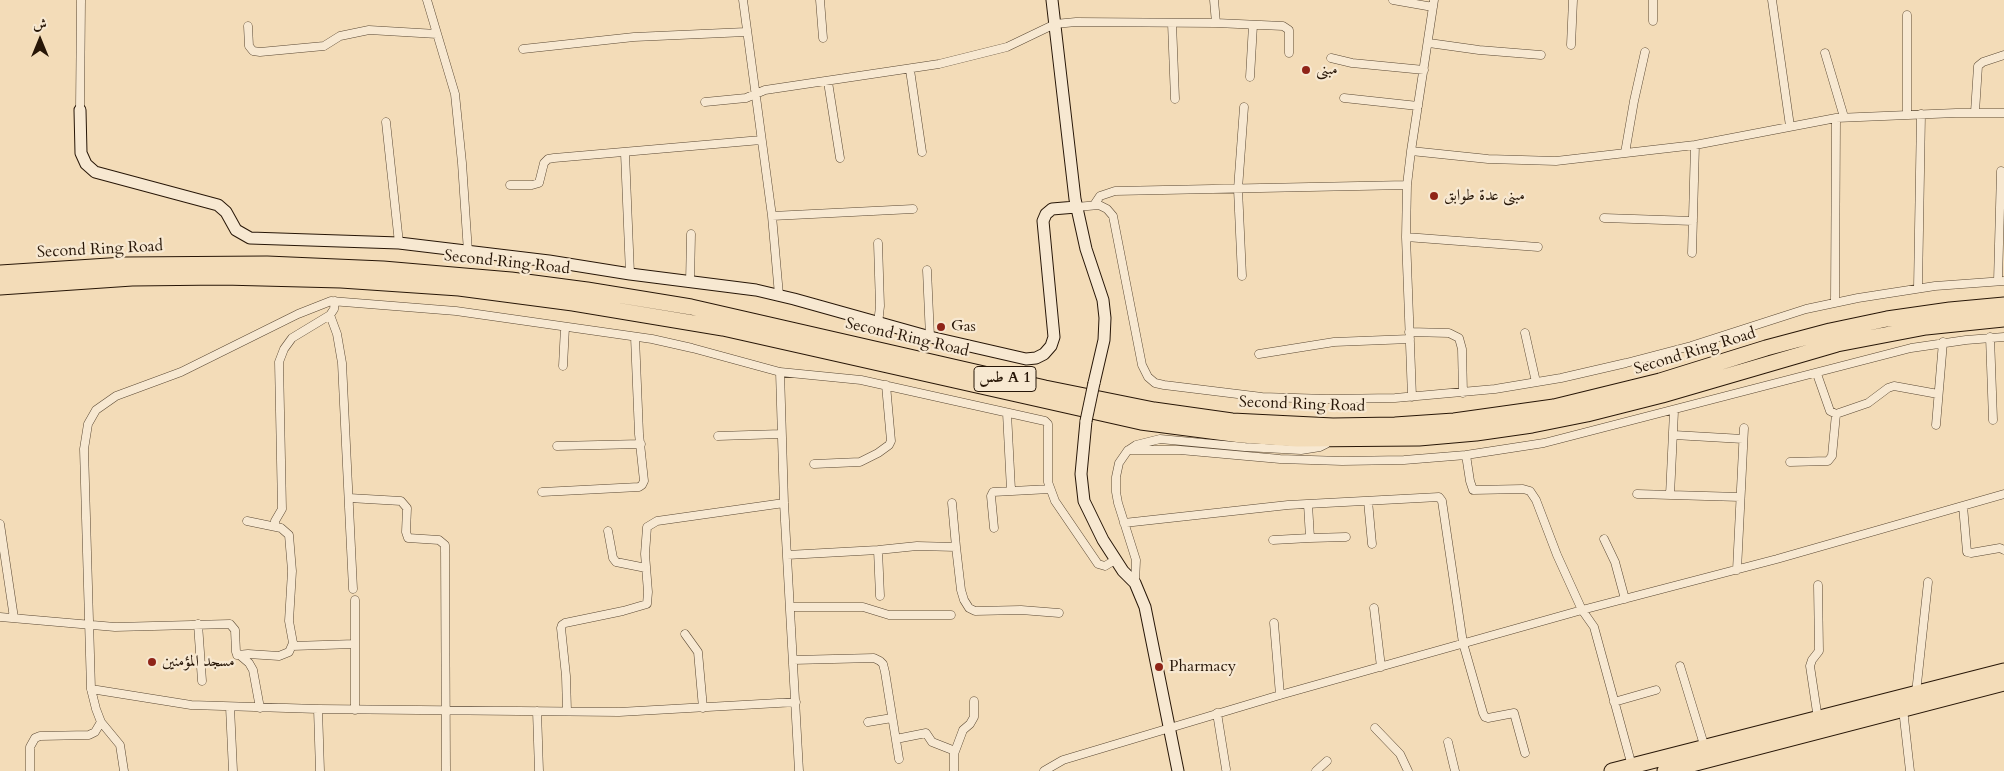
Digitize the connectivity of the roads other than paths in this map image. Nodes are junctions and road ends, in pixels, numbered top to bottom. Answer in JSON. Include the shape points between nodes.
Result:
{"nodes":[{"id":1,"x":81,"y":0,"type":"edge"},
{"id":2,"x":427,"y":0,"type":"edge"},
{"id":3,"x":743,"y":0,"type":"edge"},
{"id":4,"x":820,"y":0,"type":"edge"},
{"id":5,"x":1052,"y":0,"type":"edge"},
{"id":6,"x":1214,"y":0,"type":"edge"},
{"id":7,"x":1393,"y":0,"type":"edge"},
{"id":8,"x":1574,"y":0,"type":"edge"},
{"id":9,"x":1652,"y":0,"type":"edge"},
{"id":10,"x":1772,"y":0,"type":"edge"},
{"id":11,"x":1434,"y":3,"type":"edge"},
{"id":12,"x":1906,"y":15,"type":"dead end"},
{"id":13,"x":1653,"y":21,"type":"dead end"},
{"id":14,"x":1172,"y":23,"type":"junction"},
{"id":15,"x":1216,"y":23,"type":"junction"},
{"id":16,"x":1055,"y":24,"type":"junction"},
{"id":17,"x":1253,"y":25,"type":"junction"},
{"id":18,"x":248,"y":26,"type":"dead end"},
{"id":19,"x":746,"y":32,"type":"junction"},
{"id":20,"x":437,"y":34,"type":"junction"},
{"id":21,"x":824,"y":38,"type":"dead end"},
{"id":22,"x":1428,"y":43,"type":"junction"},
{"id":23,"x":1571,"y":45,"type":"dead end"},
{"id":24,"x":523,"y":50,"type":"dead end"},
{"id":25,"x":1289,"y":52,"type":"dead end"},
{"id":26,"x":1645,"y":52,"type":"dead end"},
{"id":27,"x":1825,"y":53,"type":"dead end"},
{"id":28,"x":1541,"y":55,"type":"dead end"},
{"id":29,"x":2004,"y":55,"type":"edge"},
{"id":30,"x":1331,"y":58,"type":"dead end"},
{"id":31,"x":910,"y":70,"type":"junction"},
{"id":32,"x":1424,"y":70,"type":"junction"},
{"id":33,"x":1250,"y":77,"type":"dead end"},
{"id":34,"x":828,"y":82,"type":"junction"},
{"id":35,"x":755,"y":94,"type":"junction"},
{"id":36,"x":1344,"y":98,"type":"dead end"},
{"id":37,"x":1176,"y":99,"type":"dead end"},
{"id":38,"x":705,"y":102,"type":"dead end"},
{"id":39,"x":1418,"y":106,"type":"junction"},
{"id":40,"x":1244,"y":107,"type":"dead end"},
{"id":41,"x":80,"y":110,"type":"joint"},
{"id":42,"x":1975,"y":112,"type":"junction"},
{"id":43,"x":2004,"y":113,"type":"edge"},
{"id":44,"x":1921,"y":114,"type":"junction"},
{"id":45,"x":1907,"y":115,"type":"junction"},
{"id":46,"x":1840,"y":118,"type":"junction"},
{"id":47,"x":386,"y":122,"type":"dead end"},
{"id":48,"x":1790,"y":126,"type":"junction"},
{"id":49,"x":761,"y":140,"type":"junction"},
{"id":50,"x":1695,"y":145,"type":"junction"},
{"id":51,"x":1411,"y":151,"type":"junction"},
{"id":52,"x":922,"y":152,"type":"dead end"},
{"id":53,"x":624,"y":153,"type":"junction"},
{"id":54,"x":1625,"y":153,"type":"junction"},
{"id":55,"x":840,"y":158,"type":"dead end"},
{"id":56,"x":2000,"y":171,"type":"dead end"},
{"id":57,"x":510,"y":185,"type":"dead end"},
{"id":58,"x":1407,"y":185,"type":"junction"},
{"id":59,"x":1238,"y":189,"type":"junction"},
{"id":60,"x":1094,"y":205,"type":"junction"},
{"id":61,"x":1076,"y":206,"type":"junction"},
{"id":62,"x":913,"y":209,"type":"dead end"},
{"id":63,"x":772,"y":216,"type":"junction"},
{"id":64,"x":1604,"y":218,"type":"dead end"},
{"id":65,"x":1693,"y":221,"type":"junction"},
{"id":66,"x":691,"y":234,"type":"dead end"},
{"id":67,"x":1406,"y":237,"type":"junction"},
{"id":68,"x":399,"y":243,"type":"junction"},
{"id":69,"x":878,"y":243,"type":"dead end"},
{"id":70,"x":1538,"y":248,"type":"dead end"},
{"id":71,"x":468,"y":252,"type":"junction"},
{"id":72,"x":1692,"y":253,"type":"dead end"},
{"id":73,"x":927,"y":270,"type":"dead end"},
{"id":74,"x":0,"y":273,"type":"edge"},
{"id":75,"x":630,"y":274,"type":"junction"},
{"id":76,"x":1242,"y":276,"type":"dead end"},
{"id":77,"x":2001,"y":281,"type":"edge"},
{"id":78,"x":690,"y":283,"type":"junction"},
{"id":79,"x":0,"y":286,"type":"edge"},
{"id":80,"x":1918,"y":288,"type":"junction"},
{"id":81,"x":780,"y":295,"type":"junction"},
{"id":82,"x":336,"y":301,"type":"junction"},
{"id":83,"x":1835,"y":302,"type":"junction"},
{"id":84,"x":2004,"y":305,"type":"edge"},
{"id":85,"x":330,"y":315,"type":"junction"},
{"id":86,"x":2004,"y":320,"type":"edge"},
{"id":87,"x":878,"y":324,"type":"junction"},
{"id":88,"x":565,"y":327,"type":"junction"},
{"id":89,"x":1525,"y":333,"type":"dead end"},
{"id":90,"x":635,"y":336,"type":"junction"},
{"id":91,"x":1409,"y":336,"type":"junction"},
{"id":92,"x":930,"y":337,"type":"junction"},
{"id":93,"x":2004,"y":337,"type":"edge"},
{"id":94,"x":1990,"y":338,"type":"junction"},
{"id":95,"x":1942,"y":342,"type":"junction"},
{"id":96,"x":1259,"y":354,"type":"dead end"},
{"id":97,"x":563,"y":366,"type":"dead end"},
{"id":98,"x":780,"y":372,"type":"junction"},
{"id":99,"x":1817,"y":374,"type":"junction"},
{"id":100,"x":1536,"y":382,"type":"junction"},
{"id":101,"x":886,"y":385,"type":"junction"},
{"id":102,"x":1463,"y":393,"type":"junction"},
{"id":103,"x":1938,"y":394,"type":"junction"},
{"id":104,"x":1412,"y":397,"type":"junction"},
{"id":105,"x":1674,"y":411,"type":"junction"},
{"id":106,"x":1007,"y":413,"type":"junction"},
{"id":107,"x":1836,"y":414,"type":"junction"},
{"id":108,"x":1993,"y":420,"type":"dead end"},
{"id":109,"x":1936,"y":425,"type":"dead end"},
{"id":110,"x":1744,"y":428,"type":"dead end"},
{"id":111,"x":781,"y":434,"type":"junction"},
{"id":112,"x":1674,"y":435,"type":"junction"},
{"id":113,"x":718,"y":436,"type":"dead end"},
{"id":114,"x":1329,"y":439,"type":"junction"},
{"id":115,"x":1743,"y":439,"type":"junction"},
{"id":116,"x":641,"y":444,"type":"junction"},
{"id":117,"x":557,"y":446,"type":"dead end"},
{"id":118,"x":1128,"y":450,"type":"junction"},
{"id":119,"x":1466,"y":455,"type":"junction"},
{"id":120,"x":1790,"y":462,"type":"dead end"},
{"id":121,"x":814,"y":464,"type":"dead end"},
{"id":122,"x":1050,"y":489,"type":"junction"},
{"id":123,"x":1011,"y":490,"type":"junction"},
{"id":124,"x":542,"y":492,"type":"dead end"},
{"id":125,"x":1637,"y":494,"type":"dead end"},
{"id":126,"x":2004,"y":494,"type":"edge"},
{"id":127,"x":1670,"y":495,"type":"junction"},
{"id":128,"x":1740,"y":497,"type":"junction"},
{"id":129,"x":349,"y":498,"type":"junction"},
{"id":130,"x":1368,"y":501,"type":"junction"},
{"id":131,"x":784,"y":503,"type":"junction"},
{"id":132,"x":952,"y":503,"type":"dead end"},
{"id":133,"x":1308,"y":504,"type":"junction"},
{"id":134,"x":1963,"y":506,"type":"junction"},
{"id":135,"x":247,"y":521,"type":"dead end"},
{"id":136,"x":1124,"y":523,"type":"junction"},
{"id":137,"x":0,"y":524,"type":"edge"},
{"id":138,"x":275,"y":526,"type":"junction"},
{"id":139,"x":994,"y":528,"type":"dead end"},
{"id":140,"x":608,"y":531,"type":"dead end"},
{"id":141,"x":1346,"y":537,"type":"dead end"},
{"id":142,"x":1310,"y":538,"type":"junction"},
{"id":143,"x":1604,"y":539,"type":"dead end"},
{"id":144,"x":1273,"y":540,"type":"dead end"},
{"id":145,"x":1372,"y":544,"type":"dead end"},
{"id":146,"x":956,"y":546,"type":"junction"},
{"id":147,"x":878,"y":550,"type":"junction"},
{"id":148,"x":2004,"y":550,"type":"edge"},
{"id":149,"x":787,"y":555,"type":"junction"},
{"id":150,"x":1116,"y":560,"type":"junction"},
{"id":151,"x":646,"y":568,"type":"junction"},
{"id":152,"x":1737,"y":570,"type":"junction"},
{"id":153,"x":1928,"y":582,"type":"dead end"},
{"id":154,"x":1134,"y":583,"type":"junction"},
{"id":155,"x":1818,"y":585,"type":"dead end"},
{"id":156,"x":353,"y":589,"type":"dead end"},
{"id":157,"x":880,"y":596,"type":"dead end"},
{"id":158,"x":1625,"y":599,"type":"junction"},
{"id":159,"x":355,"y":600,"type":"dead end"},
{"id":160,"x":790,"y":607,"type":"junction"},
{"id":161,"x":1374,"y":608,"type":"dead end"},
{"id":162,"x":1582,"y":610,"type":"junction"},
{"id":163,"x":1059,"y":613,"type":"dead end"},
{"id":164,"x":951,"y":615,"type":"dead end"},
{"id":165,"x":0,"y":617,"type":"edge"},
{"id":166,"x":14,"y":618,"type":"junction"},
{"id":167,"x":1274,"y":623,"type":"dead end"},
{"id":168,"x":198,"y":624,"type":"junction"},
{"id":169,"x":89,"y":625,"type":"junction"},
{"id":170,"x":684,"y":634,"type":"dead end"},
{"id":171,"x":1463,"y":643,"type":"junction"},
{"id":172,"x":355,"y":644,"type":"junction"},
{"id":173,"x":292,"y":646,"type":"junction"},
{"id":174,"x":237,"y":655,"type":"junction"},
{"id":175,"x":793,"y":660,"type":"junction"},
{"id":176,"x":1680,"y":666,"type":"dead end"},
{"id":177,"x":1381,"y":667,"type":"junction"},
{"id":178,"x":2004,"y":671,"type":"edge"},
{"id":179,"x":202,"y":681,"type":"dead end"},
{"id":180,"x":2004,"y":683,"type":"edge"},
{"id":181,"x":91,"y":689,"type":"junction"},
{"id":182,"x":1656,"y":690,"type":"dead end"},
{"id":183,"x":1916,"y":693,"type":"junction"},
{"id":184,"x":1280,"y":695,"type":"junction"},
{"id":185,"x":974,"y":701,"type":"dead end"},
{"id":186,"x":796,"y":702,"type":"junction"},
{"id":187,"x":1614,"y":702,"type":"junction"},
{"id":188,"x":230,"y":706,"type":"junction"},
{"id":189,"x":260,"y":708,"type":"junction"},
{"id":190,"x":703,"y":708,"type":"junction"},
{"id":191,"x":318,"y":709,"type":"junction"},
{"id":192,"x":1903,"y":709,"type":"junction"},
{"id":193,"x":355,"y":710,"type":"junction"},
{"id":194,"x":446,"y":711,"type":"junction"},
{"id":195,"x":537,"y":711,"type":"junction"},
{"id":196,"x":566,"y":711,"type":"junction"},
{"id":197,"x":1217,"y":713,"type":"junction"},
{"id":198,"x":892,"y":718,"type":"junction"},
{"id":199,"x":1818,"y":719,"type":"junction"},
{"id":200,"x":102,"y":722,"type":"junction"},
{"id":201,"x":868,"y":722,"type":"dead end"},
{"id":202,"x":1170,"y":727,"type":"junction"},
{"id":203,"x":1375,"y":728,"type":"dead end"},
{"id":204,"x":896,"y":739,"type":"junction"},
{"id":205,"x":1448,"y":742,"type":"dead end"},
{"id":206,"x":1705,"y":748,"type":"junction"},
{"id":207,"x":955,"y":751,"type":"junction"},
{"id":208,"x":1525,"y":753,"type":"dead end"},
{"id":209,"x":899,"y":759,"type":"dead end"},
{"id":210,"x":1327,"y":761,"type":"dead end"},
{"id":211,"x":1632,"y":766,"type":"junction"},
{"id":212,"x":1673,"y":766,"type":"edge"},
{"id":213,"x":1226,"y":769,"type":"dead end"},
{"id":214,"x":30,"y":771,"type":"edge"},
{"id":215,"x":124,"y":771,"type":"edge"},
{"id":216,"x":232,"y":771,"type":"edge"},
{"id":217,"x":320,"y":771,"type":"edge"},
{"id":218,"x":446,"y":771,"type":"edge"},
{"id":219,"x":539,"y":771,"type":"edge"},
{"id":220,"x":799,"y":771,"type":"edge"},
{"id":221,"x":954,"y":771,"type":"edge"},
{"id":222,"x":1044,"y":771,"type":"edge"},
{"id":223,"x":1178,"y":771,"type":"edge"},
{"id":224,"x":1316,"y":771,"type":"edge"},
{"id":225,"x":1408,"y":771,"type":"edge"},
{"id":226,"x":1455,"y":771,"type":"edge"},
{"id":227,"x":1612,"y":771,"type":"edge"},
{"id":228,"x":1910,"y":771,"type":"edge"}],
"edges":[{"from":1,"to":41,"type":"street"},
{"from":2,"to":20,"type":"street"},
{"from":3,"to":19,"type":"street"},
{"from":4,"to":21,"type":"street"},
{"from":5,"to":16,"type":"street"},
{"from":6,"to":15,"type":"street"},
{"from":7,"to":11,"type":"street"},
{"from":8,"to":23,"type":"street"},
{"from":9,"to":13,"type":"street"},
{"from":10,"to":48,"type":"street"},
{"from":11,"to":22,"type":"street"},
{"from":12,"to":45,"type":"street"},
{"from":14,"to":15,"type":"street"},
{"from":14,"to":16,"type":"street"},
{"from":14,"to":37,"type":"street"},
{"from":15,"to":17,"type":"street"},
{"from":16,"to":31,"type":"street","via":[[999,49]]},
{"from":16,"to":61,"type":"street"},
{"from":17,"to":25,"type":"street","via":[[1287,27],[1290,33]]},
{"from":17,"to":33,"type":"street"},
{"from":18,"to":20,"type":"street","via":[[249,46],[260,52],[324,46],[340,36],[369,30]]},
{"from":19,"to":24,"type":"street","via":[[634,37]]},
{"from":19,"to":35,"type":"street"},
{"from":20,"to":71,"type":"street","via":[[455,94]]},
{"from":22,"to":28,"type":"street"},
{"from":22,"to":32,"type":"street"},
{"from":26,"to":54,"type":"street"},
{"from":27,"to":46,"type":"street"},
{"from":29,"to":42,"type":"street","via":[[1978,66]]},
{"from":30,"to":32,"type":"street"},
{"from":31,"to":34,"type":"street"},
{"from":31,"to":52,"type":"street"},
{"from":32,"to":39,"type":"street"},
{"from":34,"to":35,"type":"street"},
{"from":34,"to":55,"type":"street"},
{"from":35,"to":38,"type":"street","via":[[746,98]]},
{"from":35,"to":49,"type":"street"},
{"from":36,"to":39,"type":"street"},
{"from":39,"to":51,"type":"street"},
{"from":40,"to":59,"type":"street"},
{"from":41,"to":68,"type":"street","via":[[81,153],[95,172],[218,205],[236,230],[245,236]]},
{"from":42,"to":43,"type":"street"},
{"from":42,"to":44,"type":"street"},
{"from":44,"to":45,"type":"street"},
{"from":44,"to":80,"type":"street"},
{"from":45,"to":46,"type":"street"},
{"from":46,"to":48,"type":"street"},
{"from":46,"to":83,"type":"street"},
{"from":47,"to":68,"type":"street"},
{"from":48,"to":50,"type":"street"},
{"from":49,"to":53,"type":"street"},
{"from":49,"to":63,"type":"street"},
{"from":50,"to":54,"type":"street"},
{"from":50,"to":65,"type":"street"},
{"from":51,"to":54,"type":"street","via":[[1488,159],[1556,161]]},
{"from":51,"to":58,"type":"street"},
{"from":53,"to":57,"type":"street","via":[[548,159],[539,183]]},
{"from":53,"to":75,"type":"street"},
{"from":56,"to":77,"type":"street"},
{"from":58,"to":59,"type":"street"},
{"from":58,"to":67,"type":"street"},
{"from":59,"to":60,"type":"street","via":[[1111,192],[1100,196]]},
{"from":59,"to":76,"type":"street"},
{"from":60,"to":61,"type":"street"},
{"from":60,"to":104,"type":"street","via":[[1103,206],[1113,216],[1142,365],[1148,377],[1156,383],[1262,397]]},
{"from":61,"to":92,"type":"street","via":[[1052,210],[1042,221],[1054,332],[1051,346],[1044,354],[1026,359]]},
{"from":61,"to":150,"type":"street","bridge":true,"via":[[1103,300],[1105,318],[1104,340],[1086,422],[1081,474],[1084,501]]},
{"from":62,"to":63,"type":"street"},
{"from":63,"to":81,"type":"street"},
{"from":64,"to":65,"type":"street"},
{"from":65,"to":72,"type":"street"},
{"from":66,"to":78,"type":"street"},
{"from":67,"to":70,"type":"street"},
{"from":67,"to":91,"type":"street"},
{"from":68,"to":71,"type":"street"},
{"from":69,"to":87,"type":"street"},
{"from":71,"to":75,"type":"street"},
{"from":73,"to":92,"type":"street"},
{"from":74,"to":84,"type":"highway","name":"Second Ring Road","number":"طس A 1","via":[[133,265],[276,264],[375,268],[511,280],[692,308],[1154,410],[1261,423],[1333,426],[1454,421],[1537,410],[1660,381],[1830,331],[1914,315]]},
{"from":75,"to":78,"type":"street"},
{"from":77,"to":80,"type":"street"},
{"from":78,"to":81,"type":"street"},
{"from":79,"to":114,"type":"highway","name":"Second Ring Road","number":"طس A 1","via":[[115,278],[223,277],[331,279],[459,288],[723,328],[1142,422],[1257,436]]},
{"from":80,"to":83,"type":"street"},
{"from":81,"to":87,"type":"street"},
{"from":82,"to":85,"type":"street"},
{"from":82,"to":88,"type":"street","via":[[456,311]]},
{"from":82,"to":169,"type":"street","via":[[298,314],[181,372],[116,396],[96,410],[88,424],[85,440]]},
{"from":83,"to":100,"type":"street","via":[[1658,355]]},
{"from":85,"to":129,"type":"street","via":[[341,354]]},
{"from":85,"to":138,"type":"street","via":[[292,338],[279,362],[282,509]]},
{"from":86,"to":114,"type":"highway","name":"Second Ring Road","number":"طس A 1","via":[[1926,327],[1837,344],[1662,395],[1532,425],[1448,436]]},
{"from":87,"to":92,"type":"street"},
{"from":88,"to":90,"type":"street"},
{"from":88,"to":97,"type":"street"},
{"from":89,"to":100,"type":"street"},
{"from":90,"to":98,"type":"street"},
{"from":90,"to":116,"type":"street"},
{"from":91,"to":96,"type":"street","via":[[1334,342]]},
{"from":91,"to":102,"type":"street","via":[[1449,333],[1458,338],[1462,345]]},
{"from":91,"to":104,"type":"street"},
{"from":93,"to":94,"type":"street"},
{"from":94,"to":95,"type":"street"},
{"from":94,"to":108,"type":"street"},
{"from":95,"to":99,"type":"street"},
{"from":95,"to":103,"type":"street"},
{"from":98,"to":101,"type":"street"},
{"from":98,"to":111,"type":"street"},
{"from":99,"to":105,"type":"street"},
{"from":99,"to":107,"type":"street","via":[[1830,411]]},
{"from":100,"to":102,"type":"street"},
{"from":101,"to":106,"type":"street"},
{"from":101,"to":121,"type":"street","via":[[889,445],[860,462]]},
{"from":102,"to":104,"type":"street"},
{"from":103,"to":107,"type":"street","via":[[1894,386],[1868,403]]},
{"from":103,"to":109,"type":"street"},
{"from":105,"to":112,"type":"street"},
{"from":105,"to":119,"type":"street","via":[[1544,443]]},
{"from":106,"to":122,"type":"street","via":[[1047,423]]},
{"from":106,"to":123,"type":"street"},
{"from":107,"to":120,"type":"street","via":[[1832,456],[1828,461]]},
{"from":110,"to":115,"type":"street"},
{"from":111,"to":113,"type":"street"},
{"from":111,"to":131,"type":"street"},
{"from":112,"to":115,"type":"street"},
{"from":112,"to":127,"type":"street"},
{"from":114,"to":118,"type":"street","via":[[1318,448],[1289,450],[1160,439]]},
{"from":115,"to":128,"type":"street"},
{"from":116,"to":117,"type":"street"},
{"from":116,"to":124,"type":"street","via":[[644,481],[639,487]]},
{"from":118,"to":119,"type":"street","via":[[1342,461]]},
{"from":118,"to":136,"type":"street","via":[[1119,463],[1116,476],[1118,503]]},
{"from":119,"to":162,"type":"street","via":[[1473,490],[1523,489],[1533,495]]},
{"from":122,"to":123,"type":"street"},
{"from":122,"to":150,"type":"street","via":[[1098,564],[1105,566]]},
{"from":123,"to":139,"type":"street","via":[[992,493]]},
{"from":125,"to":127,"type":"street"},
{"from":126,"to":134,"type":"street"},
{"from":127,"to":128,"type":"street"},
{"from":128,"to":152,"type":"street"},
{"from":129,"to":156,"type":"street"},
{"from":129,"to":194,"type":"street","via":[[401,501],[407,508],[408,538],[439,540],[445,544]]},
{"from":130,"to":133,"type":"street"},
{"from":130,"to":145,"type":"street"},
{"from":130,"to":171,"type":"street","via":[[1440,498]]},
{"from":131,"to":149,"type":"street"},
{"from":131,"to":151,"type":"street","via":[[651,524],[646,530]]},
{"from":132,"to":146,"type":"street"},
{"from":133,"to":136,"type":"street"},
{"from":133,"to":142,"type":"street"},
{"from":134,"to":148,"type":"street","via":[[1967,552]]},
{"from":134,"to":152,"type":"street"},
{"from":135,"to":138,"type":"street"},
{"from":136,"to":154,"type":"street","via":[[1136,560]]},
{"from":137,"to":166,"type":"street"},
{"from":138,"to":173,"type":"street","via":[[284,530],[290,540],[292,585],[289,621]]},
{"from":140,"to":151,"type":"street","via":[[616,562]]},
{"from":141,"to":142,"type":"street"},
{"from":142,"to":144,"type":"street"},
{"from":143,"to":158,"type":"street","via":[[1615,562]]},
{"from":146,"to":147,"type":"street"},
{"from":146,"to":163,"type":"street","via":[[964,600],[969,608],[975,611]]},
{"from":147,"to":149,"type":"street"},
{"from":147,"to":157,"type":"street"},
{"from":149,"to":160,"type":"street"},
{"from":150,"to":154,"type":"street"},
{"from":151,"to":196,"type":"street","via":[[647,604],[562,625]]},
{"from":152,"to":158,"type":"street"},
{"from":153,"to":183,"type":"street"},
{"from":154,"to":202,"type":"street","via":[[1145,607]]},
{"from":155,"to":199,"type":"street","via":[[1819,651],[1810,666]]},
{"from":158,"to":162,"type":"street"},
{"from":159,"to":172,"type":"street"},
{"from":160,"to":164,"type":"street","via":[[863,607],[889,615]]},
{"from":160,"to":175,"type":"street"},
{"from":161,"to":177,"type":"street"},
{"from":162,"to":171,"type":"street"},
{"from":162,"to":187,"type":"street","via":[[1594,627]]},
{"from":165,"to":166,"type":"street"},
{"from":166,"to":169,"type":"street"},
{"from":167,"to":184,"type":"street"},
{"from":168,"to":169,"type":"street"},
{"from":168,"to":174,"type":"street","via":[[225,623],[232,626]]},
{"from":168,"to":179,"type":"street"},
{"from":169,"to":181,"type":"street"},
{"from":170,"to":190,"type":"street","via":[[698,652]]},
{"from":171,"to":177,"type":"street"},
{"from":171,"to":208,"type":"street","via":[[1484,716],[1514,713]]},
{"from":172,"to":173,"type":"street"},
{"from":172,"to":193,"type":"street"},
{"from":173,"to":174,"type":"street","via":[[286,654],[279,656]]},
{"from":174,"to":189,"type":"street","via":[[251,666]]},
{"from":175,"to":186,"type":"street"},
{"from":175,"to":198,"type":"street","via":[[880,660]]},
{"from":176,"to":206,"type":"street"},
{"from":177,"to":184,"type":"street"},
{"from":178,"to":183,"type":"highway"},
{"from":180,"to":192,"type":"highway"},
{"from":181,"to":188,"type":"street","via":[[192,705]]},
{"from":181,"to":200,"type":"street"},
{"from":182,"to":187,"type":"street"},
{"from":183,"to":199,"type":"highway"},
{"from":184,"to":197,"type":"street"},
{"from":185,"to":207,"type":"street","via":[[974,717],[963,730]]},
{"from":186,"to":190,"type":"street"},
{"from":186,"to":220,"type":"street"},
{"from":187,"to":211,"type":"street"},
{"from":188,"to":189,"type":"street"},
{"from":188,"to":216,"type":"street"},
{"from":189,"to":191,"type":"street"},
{"from":190,"to":196,"type":"street"},
{"from":191,"to":193,"type":"street"},
{"from":191,"to":217,"type":"street"},
{"from":192,"to":212,"type":"highway"},
{"from":192,"to":228,"type":"street"},
{"from":193,"to":194,"type":"street"},
{"from":194,"to":195,"type":"street"},
{"from":194,"to":218,"type":"street"},
{"from":195,"to":196,"type":"street"},
{"from":195,"to":219,"type":"street"},
{"from":197,"to":202,"type":"street"},
{"from":197,"to":213,"type":"street"},
{"from":198,"to":201,"type":"street"},
{"from":198,"to":204,"type":"street"},
{"from":199,"to":206,"type":"highway"},
{"from":200,"to":214,"type":"street","via":[[89,736],[35,738],[30,747]]},
{"from":200,"to":215,"type":"street","via":[[120,746]]},
{"from":202,"to":222,"type":"street","via":[[1063,760]]},
{"from":202,"to":223,"type":"street"},
{"from":203,"to":225,"type":"street","via":[[1400,754]]},
{"from":204,"to":207,"type":"street","via":[[926,733],[932,742]]},
{"from":204,"to":209,"type":"street"},
{"from":205,"to":226,"type":"street"},
{"from":206,"to":212,"type":"highway"},
{"from":207,"to":221,"type":"street"},
{"from":210,"to":224,"type":"street"},
{"from":211,"to":212,"type":"highway"},
{"from":211,"to":227,"type":"highway"}]}
